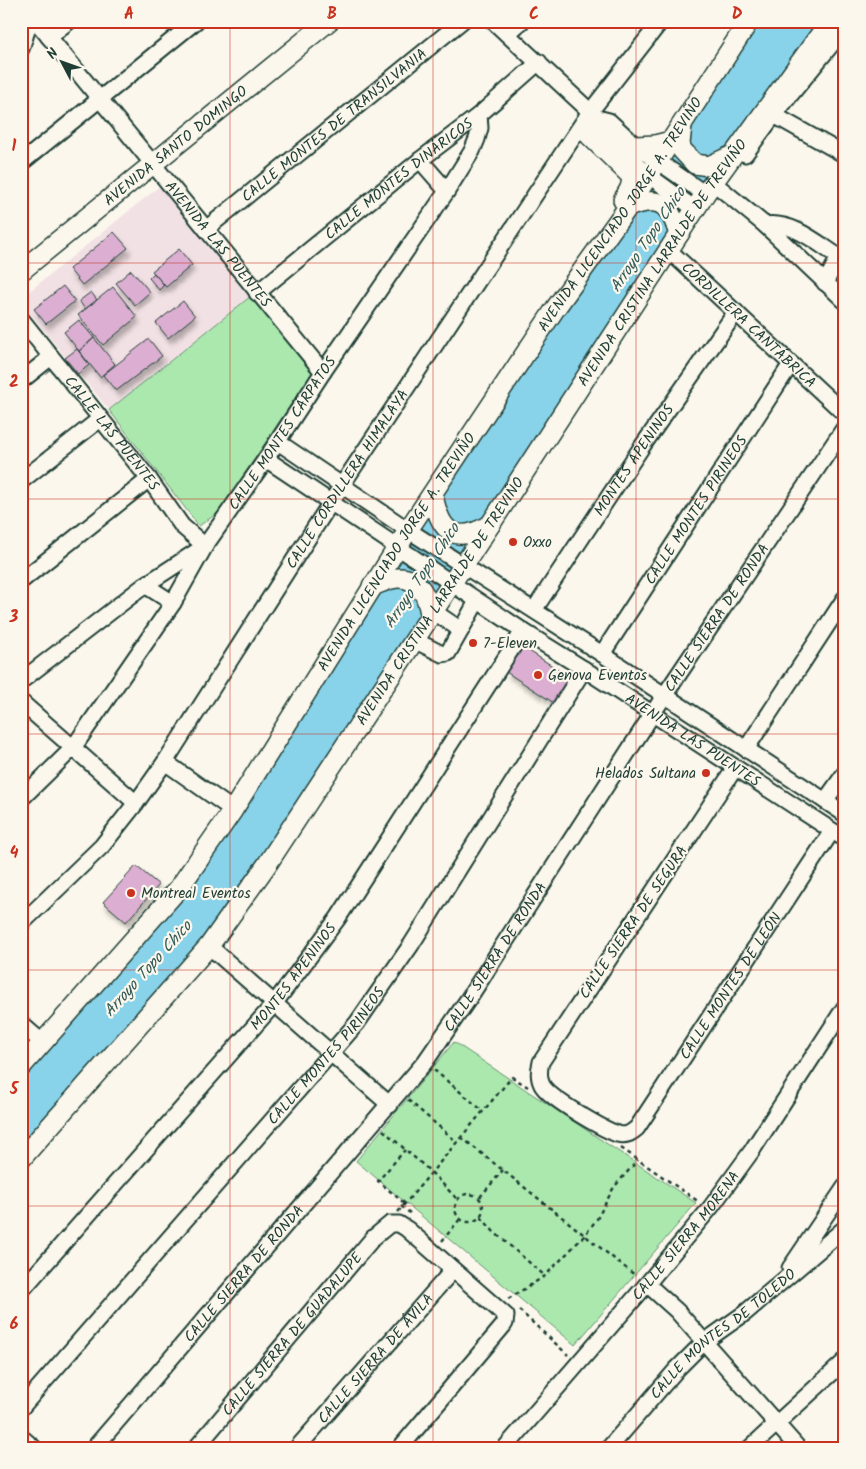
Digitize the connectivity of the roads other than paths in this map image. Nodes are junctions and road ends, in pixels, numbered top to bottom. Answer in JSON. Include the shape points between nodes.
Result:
{"nodes":[{"id":1,"x":30,"y":21,"type":"edge"},
{"id":2,"x":36,"y":21,"type":"edge"},
{"id":3,"x":69,"y":21,"type":"edge"},
{"id":4,"x":196,"y":21,"type":"edge"},
{"id":5,"x":329,"y":21,"type":"edge"},
{"id":6,"x":462,"y":21,"type":"edge"},
{"id":7,"x":494,"y":21,"type":"edge"},
{"id":8,"x":522,"y":21,"type":"edge"},
{"id":9,"x":749,"y":21,"type":"edge"},
{"id":10,"x":830,"y":21,"type":"edge"},
{"id":11,"x":658,"y":23,"type":"edge"},
{"id":12,"x":845,"y":28,"type":"edge"},
{"id":13,"x":507,"y":34,"type":"junction"},
{"id":14,"x":49,"y":37,"type":"junction"},
{"id":15,"x":21,"y":49,"type":"edge"},
{"id":16,"x":818,"y":49,"type":"junction"},
{"id":17,"x":539,"y":62,"type":"junction"},
{"id":18,"x":99,"y":100,"type":"junction"},
{"id":19,"x":479,"y":115,"type":"junction"},
{"id":20,"x":593,"y":115,"type":"junction"},
{"id":21,"x":774,"y":115,"type":"junction"},
{"id":22,"x":675,"y":142,"type":"junction"},
{"id":23,"x":636,"y":146,"type":"junction"},
{"id":24,"x":732,"y":155,"type":"junction"},
{"id":25,"x":845,"y":155,"type":"edge"},
{"id":26,"x":420,"y":160,"type":"junction"},
{"id":27,"x":21,"y":163,"type":"edge"},
{"id":28,"x":154,"y":164,"type":"junction"},
{"id":29,"x":656,"y":171,"type":"junction"},
{"id":30,"x":447,"y":191,"type":"junction"},
{"id":31,"x":702,"y":197,"type":"junction"},
{"id":32,"x":634,"y":205,"type":"junction"},
{"id":33,"x":766,"y":224,"type":"junction"},
{"id":34,"x":206,"y":229,"type":"junction"},
{"id":35,"x":677,"y":230,"type":"junction"},
{"id":36,"x":675,"y":256,"type":"junction"},
{"id":37,"x":842,"y":257,"type":"edge"},
{"id":38,"x":21,"y":271,"type":"edge"},
{"id":39,"x":826,"y":283,"type":"junction"},
{"id":40,"x":257,"y":293,"type":"junction"},
{"id":41,"x":845,"y":301,"type":"edge"},
{"id":42,"x":555,"y":309,"type":"junction"},
{"id":43,"x":736,"y":312,"type":"junction"},
{"id":44,"x":21,"y":319,"type":"edge"},
{"id":45,"x":51,"y":357,"type":"junction"},
{"id":46,"x":791,"y":364,"type":"junction"},
{"id":47,"x":323,"y":372,"type":"junction"},
{"id":48,"x":21,"y":381,"type":"edge"},
{"id":49,"x":583,"y":383,"type":"junction"},
{"id":50,"x":845,"y":414,"type":"edge"},
{"id":51,"x":100,"y":419,"type":"junction"},
{"id":52,"x":845,"y":428,"type":"edge"},
{"id":53,"x":278,"y":442,"type":"junction"},
{"id":54,"x":266,"y":459,"type":"junction"},
{"id":55,"x":149,"y":479,"type":"junction"},
{"id":56,"x":21,"y":481,"type":"edge"},
{"id":57,"x":342,"y":485,"type":"junction"},
{"id":58,"x":432,"y":495,"type":"junction"},
{"id":59,"x":331,"y":502,"type":"junction"},
{"id":60,"x":483,"y":529,"type":"junction"},
{"id":61,"x":414,"y":534,"type":"junction"},
{"id":62,"x":205,"y":546,"type":"junction"},
{"id":63,"x":403,"y":552,"type":"junction"},
{"id":64,"x":461,"y":564,"type":"junction"},
{"id":65,"x":21,"y":581,"type":"edge"},
{"id":66,"x":448,"y":582,"type":"junction"},
{"id":67,"x":145,"y":586,"type":"junction"},
{"id":68,"x":372,"y":586,"type":"junction"},
{"id":69,"x":845,"y":598,"type":"edge"},
{"id":70,"x":477,"y":601,"type":"junction"},
{"id":71,"x":173,"y":603,"type":"junction"},
{"id":72,"x":431,"y":610,"type":"junction"},
{"id":73,"x":534,"y":610,"type":"junction"},
{"id":74,"x":461,"y":630,"type":"junction"},
{"id":75,"x":523,"y":631,"type":"junction"},
{"id":76,"x":414,"y":640,"type":"junction"},
{"id":77,"x":602,"y":654,"type":"junction"},
{"id":78,"x":584,"y":669,"type":"junction"},
{"id":79,"x":21,"y":681,"type":"edge"},
{"id":80,"x":664,"y":696,"type":"junction"},
{"id":81,"x":21,"y":702,"type":"edge"},
{"id":82,"x":652,"y":714,"type":"junction"},
{"id":83,"x":73,"y":748,"type":"junction"},
{"id":84,"x":746,"y":749,"type":"junction"},
{"id":85,"x":164,"y":762,"type":"junction"},
{"id":86,"x":736,"y":768,"type":"junction"},
{"id":87,"x":844,"y":775,"type":"edge"},
{"id":88,"x":21,"y":799,"type":"edge"},
{"id":89,"x":825,"y":801,"type":"junction"},
{"id":90,"x":136,"y":803,"type":"junction"},
{"id":91,"x":233,"y":810,"type":"junction"},
{"id":92,"x":845,"y":814,"type":"edge"},
{"id":93,"x":839,"y":835,"type":"edge"},
{"id":94,"x":21,"y":924,"type":"edge"},
{"id":95,"x":209,"y":946,"type":"junction"},
{"id":96,"x":274,"y":1004,"type":"junction"},
{"id":97,"x":845,"y":1008,"type":"edge"},
{"id":98,"x":21,"y":1024,"type":"edge"},
{"id":99,"x":43,"y":1043,"type":"junction"},
{"id":100,"x":330,"y":1054,"type":"junction"},
{"id":101,"x":21,"y":1067,"type":"edge"},
{"id":102,"x":395,"y":1099,"type":"junction"},
{"id":103,"x":620,"y":1140,"type":"joint"},
{"id":104,"x":21,"y":1159,"type":"edge"},
{"id":105,"x":845,"y":1187,"type":"edge"},
{"id":106,"x":845,"y":1228,"type":"edge"},
{"id":107,"x":453,"y":1270,"type":"junction"},
{"id":108,"x":647,"y":1284,"type":"junction"},
{"id":109,"x":778,"y":1286,"type":"junction"},
{"id":110,"x":21,"y":1291,"type":"edge"},
{"id":111,"x":704,"y":1342,"type":"junction"},
{"id":112,"x":845,"y":1361,"type":"edge"},
{"id":113,"x":21,"y":1408,"type":"edge"},
{"id":114,"x":776,"y":1424,"type":"junction"},
{"id":115,"x":21,"y":1437,"type":"edge"},
{"id":116,"x":34,"y":1448,"type":"edge"},
{"id":117,"x":94,"y":1448,"type":"edge"},
{"id":118,"x":196,"y":1448,"type":"edge"},
{"id":119,"x":297,"y":1448,"type":"edge"},
{"id":120,"x":400,"y":1448,"type":"edge"},
{"id":121,"x":505,"y":1448,"type":"edge"},
{"id":122,"x":609,"y":1448,"type":"edge"},
{"id":123,"x":750,"y":1448,"type":"edge"},
{"id":124,"x":798,"y":1448,"type":"edge"}],
"edges":[{"from":1,"to":15,"type":"street"},
{"from":2,"to":14,"type":"street","name":"AVENIDA LAS PUENTES"},
{"from":3,"to":14,"type":"street"},
{"from":4,"to":18,"type":"street"},
{"from":5,"to":28,"type":"main road","name":"AVENIDA SANTO DOMINGO"},
{"from":6,"to":34,"type":"street","name":"CALLE MONTES DE TRANSILVANIA"},
{"from":7,"to":13,"type":"street"},
{"from":8,"to":13,"type":"street"},
{"from":9,"to":22,"type":"main road","name":"AVENIDA LICENCIADO JORGE A. TREVIÑO","via":[[682,124]]},
{"from":10,"to":16,"type":"main road","name":"AVENIDA CRISTINA LARRALDE DE TREVIÑO"},
{"from":11,"to":20,"type":"street","name":"CALLE CORDILLERA HIMALAYA"},
{"from":12,"to":16,"type":"street"},
{"from":13,"to":17,"type":"street"},
{"from":14,"to":18,"type":"street","name":"AVENIDA LAS PUENTES"},
{"from":16,"to":21,"type":"street"},
{"from":16,"to":24,"type":"main road","name":"AVENIDA CRISTINA LARRALDE DE TREVIÑO"},
{"from":17,"to":19,"type":"street","name":"CALLE MONTES DINÁRICOS"},
{"from":17,"to":20,"type":"street"},
{"from":18,"to":27,"type":"street"},
{"from":18,"to":28,"type":"street","name":"AVENIDA LAS PUENTES"},
{"from":19,"to":26,"type":"street","name":"CALLE MONTES DINÁRICOS"},
{"from":19,"to":30,"type":"street","name":"CALLE MONTES CÁRPATOS","via":[[480,128],[472,151]]},
{"from":20,"to":23,"type":"street","via":[[609,121]]},
{"from":20,"to":29,"type":"street","via":[[601,131]]},
{"from":20,"to":42,"type":"main road","via":[[587,126],[590,136],[628,172],[632,181]]},
{"from":20,"to":57,"type":"street","name":"CALLE CORDILLERA HIMALAYA"},
{"from":21,"to":25,"type":"street"},
{"from":21,"to":31,"type":"street"},
{"from":22,"to":23,"type":"main road"},
{"from":22,"to":24,"type":"main road","via":[[695,164],[714,165]]},
{"from":22,"to":29,"type":"main road","name":"AVENIDA LICENCIADO JORGE A. TREVIÑO"},
{"from":23,"to":29,"type":"street"},
{"from":24,"to":31,"type":"main road","name":"AVENIDA CRISTINA LARRALDE DE TREVIÑO"},
{"from":26,"to":30,"type":"street"},
{"from":26,"to":40,"type":"street","name":"CALLE MONTES DINÁRICOS"},
{"from":28,"to":34,"type":"street","name":"AVENIDA LAS PUENTES"},
{"from":28,"to":38,"type":"main road","name":"AVENIDA SANTO DOMINGO"},
{"from":29,"to":31,"type":"street"},
{"from":29,"to":32,"type":"main road","name":"AVENIDA LICENCIADO JORGE A. TREVIÑO"},
{"from":30,"to":47,"type":"street","name":"CALLE MONTES CÁRPATOS"},
{"from":31,"to":33,"type":"street"},
{"from":31,"to":35,"type":"main road","name":"AVENIDA CRISTINA LARRALDE DE TREVIÑO"},
{"from":31,"to":36,"type":"street"},
{"from":32,"to":35,"type":"main road","via":[[650,200],[664,206]]},
{"from":32,"to":42,"type":"main road","name":"AVENIDA LICENCIADO JORGE A. TREVIÑO"},
{"from":33,"to":37,"type":"street","via":[[786,226]]},
{"from":33,"to":39,"type":"street"},
{"from":34,"to":40,"type":"street","name":"AVENIDA LAS PUENTES"},
{"from":35,"to":49,"type":"main road","name":"AVENIDA CRISTINA LARRALDE DE TREVIÑO"},
{"from":36,"to":43,"type":"street","name":"CORDILLERA CANTÁBRICA"},
{"from":36,"to":49,"type":"street","via":[[595,374]]},
{"from":37,"to":39,"type":"street"},
{"from":39,"to":41,"type":"street"},
{"from":40,"to":47,"type":"street","name":"AVENIDA LAS PUENTES"},
{"from":42,"to":58,"type":"main road","name":"AVENIDA LICENCIADO JORGE A. TREVIÑO"},
{"from":43,"to":46,"type":"street","name":"CORDILLERA CANTÁBRICA"},
{"from":43,"to":73,"type":"street","name":"MONTES APENINOS"},
{"from":44,"to":45,"type":"street","name":"CALLE LAS PUENTES"},
{"from":45,"to":48,"type":"street"},
{"from":45,"to":51,"type":"street","name":"CALLE LAS PUENTES"},
{"from":46,"to":50,"type":"street","name":"CORDILLERA CANTÁBRICA"},
{"from":46,"to":77,"type":"street","name":"CALLE MONTES PIRINEOS"},
{"from":47,"to":53,"type":"street","name":"CALLE MONTES CÁRPATOS"},
{"from":49,"to":60,"type":"main road","name":"AVENIDA CRISTINA LARRALDE DE TREVIÑO"},
{"from":51,"to":55,"type":"street","name":"CALLE LAS PUENTES"},
{"from":51,"to":56,"type":"street"},
{"from":52,"to":80,"type":"street","name":"CALLE SIERRA DE RONDA"},
{"from":53,"to":54,"type":"street","name":"CALLE MONTES CÁRPATOS"},
{"from":53,"to":57,"type":"street","name":"AVENIDA LAS PUENTES"},
{"from":54,"to":59,"type":"street","name":"AVENIDA LAS PUENTES"},
{"from":54,"to":62,"type":"street","name":"CALLE MONTES CÁRPATOS"},
{"from":55,"to":62,"type":"street","name":"CALLE LAS PUENTES","via":[[182,526]]},
{"from":55,"to":65,"type":"street"},
{"from":57,"to":59,"type":"street","name":"CALLE CORDILLERA HIMALAYA"},
{"from":57,"to":61,"type":"street","name":"AVENIDA LAS PUENTES"},
{"from":58,"to":60,"type":"main road","via":[[438,515],[450,532],[462,534]]},
{"from":58,"to":61,"type":"main road","name":"AVENIDA LICENCIADO JORGE A. TREVIÑO"},
{"from":59,"to":63,"type":"street","name":"AVENIDA LAS PUENTES"},
{"from":59,"to":85,"type":"street","name":"CALLE CORDILLERA HIMALAYA"},
{"from":60,"to":64,"type":"main road","name":"AVENIDA CRISTINA LARRALDE DE TREVIÑO"},
{"from":61,"to":63,"type":"main road","name":"AVENIDA LICENCIADO JORGE A. TREVIÑO"},
{"from":61,"to":64,"type":"street","name":"AVENIDA LAS PUENTES"},
{"from":62,"to":67,"type":"street"},
{"from":62,"to":71,"type":"street","name":"CALLE MONTES CÁRPATOS"},
{"from":63,"to":66,"type":"street","name":"AVENIDA LAS PUENTES"},
{"from":63,"to":68,"type":"main road","name":"AVENIDA LICENCIADO JORGE A. TREVIÑO"},
{"from":64,"to":66,"type":"main road","name":"AVENIDA CRISTINA LARRALDE DE TREVIÑO"},
{"from":64,"to":73,"type":"street","name":"AVENIDA LAS PUENTES"},
{"from":66,"to":70,"type":"street","name":"AVENIDA LAS PUENTES"},
{"from":66,"to":72,"type":"main road","name":"AVENIDA CRISTINA LARRALDE DE TREVIÑO"},
{"from":67,"to":71,"type":"street"},
{"from":67,"to":79,"type":"street"},
{"from":68,"to":72,"type":"main road","via":[[394,579],[410,580],[424,592]]},
{"from":68,"to":91,"type":"main road","name":"AVENIDA LICENCIADO JORGE A. TREVIÑO"},
{"from":69,"to":84,"type":"street"},
{"from":70,"to":74,"type":"street"},
{"from":70,"to":75,"type":"street","name":"AVENIDA LAS PUENTES"},
{"from":71,"to":83,"type":"street","name":"CALLE MONTES CÁRPATOS"},
{"from":72,"to":74,"type":"street"},
{"from":72,"to":76,"type":"main road","name":"AVENIDA CRISTINA LARRALDE DE TREVIÑO"},
{"from":73,"to":77,"type":"street","name":"AVENIDA LAS PUENTES"},
{"from":74,"to":76,"type":"street","via":[[444,654]]},
{"from":75,"to":78,"type":"street","name":"AVENIDA LAS PUENTES"},
{"from":75,"to":96,"type":"street","name":"MONTES APENINOS","via":[[338,918]]},
{"from":76,"to":95,"type":"main road","name":"AVENIDA CRISTINA LARRALDE DE TREVIÑO","via":[[266,866]]},
{"from":77,"to":80,"type":"street","name":"AVENIDA LAS PUENTES"},
{"from":78,"to":82,"type":"street","name":"AVENIDA LAS PUENTES"},
{"from":78,"to":100,"type":"street","name":"CALLE MONTES PIRINEOS","via":[[411,945],[357,1022]]},
{"from":80,"to":82,"type":"street","name":"CALLE SIERRA DE RONDA"},
{"from":80,"to":84,"type":"street","name":"AVENIDA LAS PUENTES"},
{"from":81,"to":83,"type":"street"},
{"from":82,"to":86,"type":"street","name":"AVENIDA LAS PUENTES"},
{"from":82,"to":102,"type":"street","name":"CALLE SIERRA DE RONDA","via":[[467,1001]]},
{"from":83,"to":88,"type":"street","name":"CALLE MONTES CÁRPATOS"},
{"from":83,"to":90,"type":"street"},
{"from":84,"to":89,"type":"street","name":"AVENIDA LAS PUENTES"},
{"from":85,"to":90,"type":"street","name":"CALLE CORDILLERA HIMALAYA"},
{"from":85,"to":91,"type":"street"},
{"from":86,"to":93,"type":"street","name":"AVENIDA LAS PUENTES"},
{"from":86,"to":103,"type":"street","name":"CALLE SIERRA DE SEGURA","via":[[541,1062],[536,1085]]},
{"from":87,"to":89,"type":"street"},
{"from":89,"to":92,"type":"street","name":"AVENIDA LAS PUENTES"},
{"from":90,"to":94,"type":"street","name":"CALLE CORDILLERA HIMALAYA","via":[[102,846]]},
{"from":91,"to":99,"type":"main road","name":"AVENIDA LICENCIADO JORGE A. TREVIÑO","via":[[179,888]]},
{"from":93,"to":103,"type":"street","name":"CALLE MONTES DE LEÓN","via":[[637,1128]]},
{"from":95,"to":96,"type":"street"},
{"from":95,"to":104,"type":"main road","name":"AVENIDA CRISTINA LARRALDE DE TREVIÑO"},
{"from":96,"to":100,"type":"street"},
{"from":96,"to":110,"type":"street","name":"MONTES APENINOS"},
{"from":97,"to":108,"type":"street","name":"CALLE SIERRA MORENA","via":[[730,1181]]},
{"from":98,"to":99,"type":"street"},
{"from":99,"to":101,"type":"main road","name":"AVENIDA LICENCIADO JORGE A. TREVIÑO"},
{"from":100,"to":102,"type":"street"},
{"from":100,"to":113,"type":"street","name":"CALLE MONTES PIRINEOS"},
{"from":102,"to":117,"type":"street","name":"CALLE SIERRA DE RONDA"},
{"from":105,"to":109,"type":"street"},
{"from":106,"to":109,"type":"street","name":"CALLE MONTES DE TOLEDO"},
{"from":107,"to":118,"type":"street","name":"CALLE SIERRA DE GUADALUPE","via":[[407,1229],[399,1224],[390,1224],[373,1238]]},
{"from":107,"to":119,"type":"street","name":"CALLE SIERRA DE ÁVILA"},
{"from":107,"to":120,"type":"street","via":[[503,1313],[506,1320]]},
{"from":108,"to":111,"type":"street"},
{"from":108,"to":121,"type":"street","name":"CALLE SIERRA MORENA"},
{"from":109,"to":111,"type":"street","name":"CALLE MONTES DE TOLEDO"},
{"from":111,"to":114,"type":"street"},
{"from":111,"to":122,"type":"street","name":"CALLE MONTES DE TOLEDO"},
{"from":112,"to":114,"type":"street"},
{"from":114,"to":123,"type":"street"},
{"from":114,"to":124,"type":"street"},
{"from":115,"to":116,"type":"street"}]}
